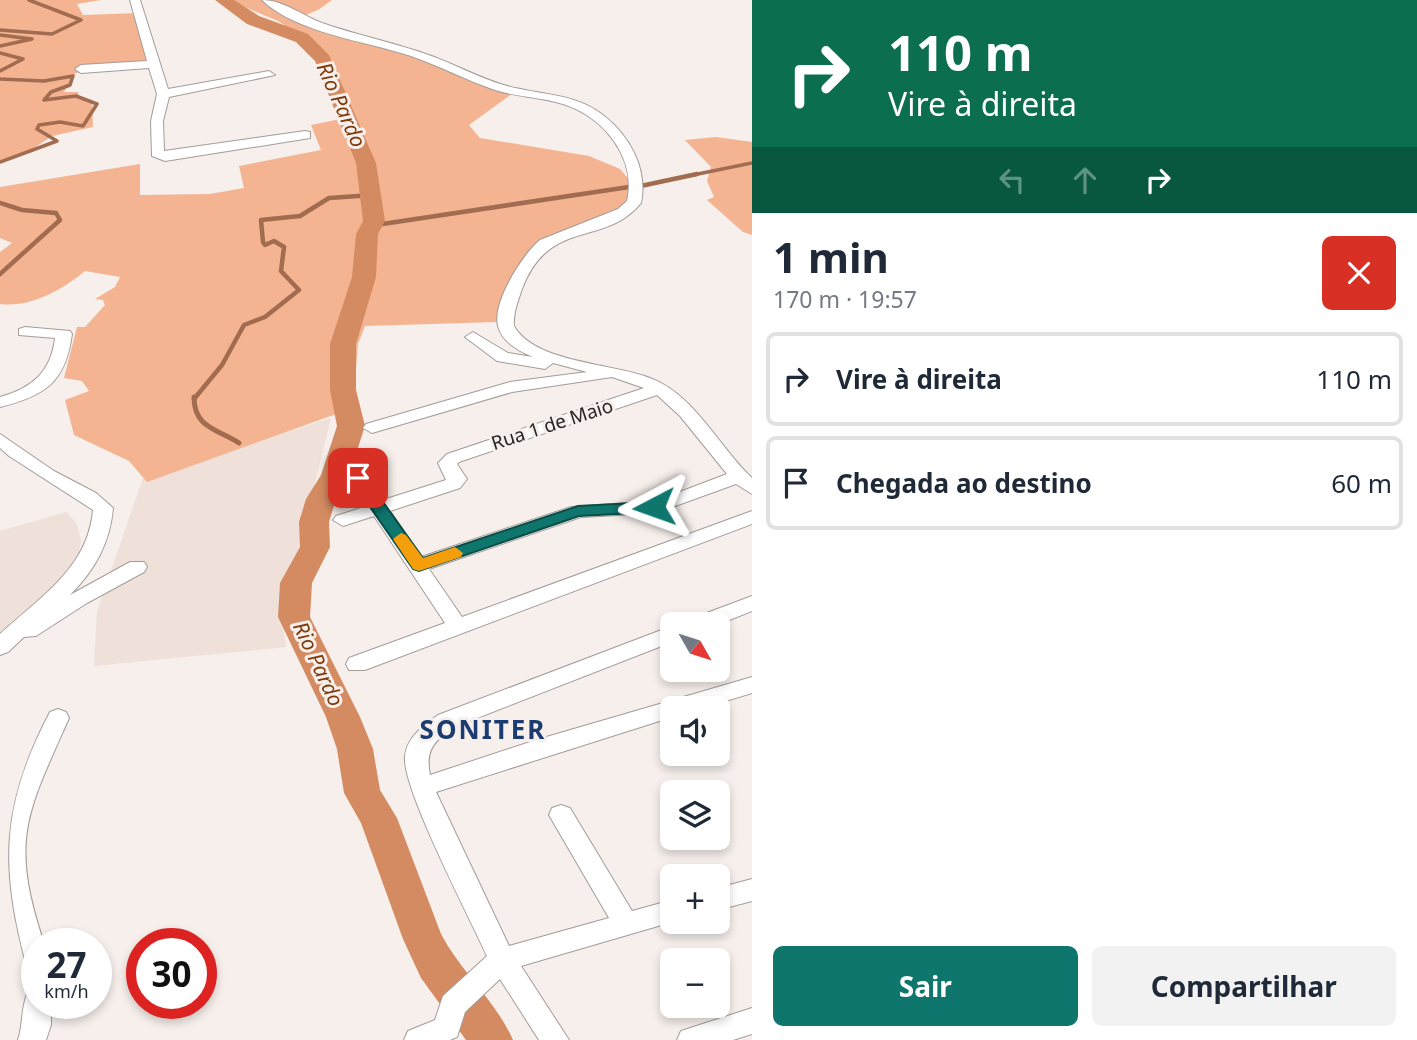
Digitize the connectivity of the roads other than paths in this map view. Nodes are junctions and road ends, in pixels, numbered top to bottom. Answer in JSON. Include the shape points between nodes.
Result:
{"nodes":[{"id":1,"x":135,"y":0,"type":"edge"},
{"id":2,"x":267,"y":0,"type":"edge"},
{"id":3,"x":155,"y":64,"type":"junction"},
{"id":4,"x":81,"y":69,"type":"dead end"},
{"id":5,"x":269,"y":75,"type":"dead end"},
{"id":6,"x":163,"y":94,"type":"junction"},
{"id":7,"x":305,"y":135,"type":"dead end"},
{"id":8,"x":25,"y":332,"type":"dead end"},
{"id":9,"x":473,"y":337,"type":"dead end"},
{"id":10,"x":564,"y":361,"type":"junction"},
{"id":11,"x":621,"y":372,"type":"junction"},
{"id":12,"x":660,"y":388,"type":"junction"},
{"id":13,"x":0,"y":402,"type":"edge"},
{"id":14,"x":372,"y":428,"type":"dead end"},
{"id":15,"x":0,"y":439,"type":"edge"},
{"id":16,"x":358,"y":478,"type":"dead end"},
{"id":17,"x":745,"y":482,"type":"edge"},
{"id":18,"x":379,"y":508,"type":"junction"},
{"id":19,"x":752,"y":517,"type":"edge"},
{"id":20,"x":343,"y":520,"type":"dead end"},
{"id":21,"x":419,"y":565,"type":"junction"},
{"id":22,"x":137,"y":568,"type":"dead end"},
{"id":23,"x":752,"y":603,"type":"edge"},
{"id":24,"x":729,"y":612,"type":"edge"},
{"id":25,"x":457,"y":625,"type":"junction"},
{"id":26,"x":660,"y":639,"type":"edge"},
{"id":27,"x":0,"y":647,"type":"edge"},
{"id":28,"x":0,"y":653,"type":"edge"},
{"id":29,"x":357,"y":664,"type":"dead end"},
{"id":30,"x":752,"y":685,"type":"edge"},
{"id":31,"x":58,"y":718,"type":"dead end"},
{"id":32,"x":422,"y":787,"type":"junction"},
{"id":33,"x":561,"y":816,"type":"dead end"},
{"id":34,"x":752,"y":890,"type":"edge"},
{"id":35,"x":730,"y":896,"type":"edge"},
{"id":36,"x":660,"y":914,"type":"edge"},
{"id":37,"x":625,"y":922,"type":"junction"},
{"id":38,"x":27,"y":928,"type":"edge"},
{"id":39,"x":502,"y":960,"type":"junction"},
{"id":40,"x":37,"y":1019,"type":"edge"},
{"id":41,"x":452,"y":1024,"type":"edge"},
{"id":42,"x":741,"y":1030,"type":"edge"},
{"id":43,"x":32,"y":1040,"type":"edge"},
{"id":44,"x":418,"y":1040,"type":"edge"},
{"id":45,"x":555,"y":1040,"type":"edge"},
{"id":46,"x":691,"y":1040,"type":"edge"}],
"edges":[{"from":1,"to":3,"type":"street"},
{"from":2,"to":10,"type":"street","via":[[292,17],[336,33],[420,55],[503,88],[570,102],[614,131],[637,183],[634,203],[618,216],[540,247],[527,264],[506,317],[512,339],[520,347]]},
{"from":3,"to":4,"type":"street"},
{"from":3,"to":6,"type":"street"},
{"from":5,"to":6,"type":"street"},
{"from":6,"to":7,"type":"street","via":[[156,140],[157,153],[165,157]]},
{"from":8,"to":13,"type":"street","via":[[64,334],[59,365],[39,388]]},
{"from":9,"to":10,"type":"street","via":[[489,351],[519,362]]},
{"from":10,"to":11,"type":"street"},
{"from":11,"to":12,"type":"street"},
{"from":11,"to":14,"type":"street","via":[[510,387]]},
{"from":12,"to":17,"type":"street","via":[[686,411]]},
{"from":12,"to":18,"type":"street","name":"Rua 1 de Maio","via":[[453,458],[448,465],[458,477],[456,483]]},
{"from":15,"to":27,"type":"street","via":[[27,461],[86,492],[103,508],[104,524],[87,565]]},
{"from":16,"to":18,"type":"street"},
{"from":17,"to":21,"type":"street","via":[[643,509],[578,511]]},
{"from":18,"to":20,"type":"street"},
{"from":18,"to":21,"type":"street"},
{"from":19,"to":25,"type":"street"},
{"from":21,"to":25,"type":"street"},
{"from":22,"to":28,"type":"street","via":[[80,598]]},
{"from":23,"to":24,"type":"street"},
{"from":25,"to":29,"type":"street"},
{"from":26,"to":32,"type":"street","via":[[446,721],[417,746],[414,762]]},
{"from":30,"to":32,"type":"street"},
{"from":31,"to":38,"type":"street","via":[[16,817],[12,840],[14,882]]},
{"from":32,"to":39,"type":"street"},
{"from":33,"to":37,"type":"street"},
{"from":34,"to":35,"type":"street"},
{"from":36,"to":37,"type":"street"},
{"from":37,"to":39,"type":"street"},
{"from":39,"to":41,"type":"street","via":[[479,981]]},
{"from":39,"to":45,"type":"street"},
{"from":40,"to":43,"type":"street"},
{"from":41,"to":44,"type":"street"},
{"from":42,"to":46,"type":"street"}]}
